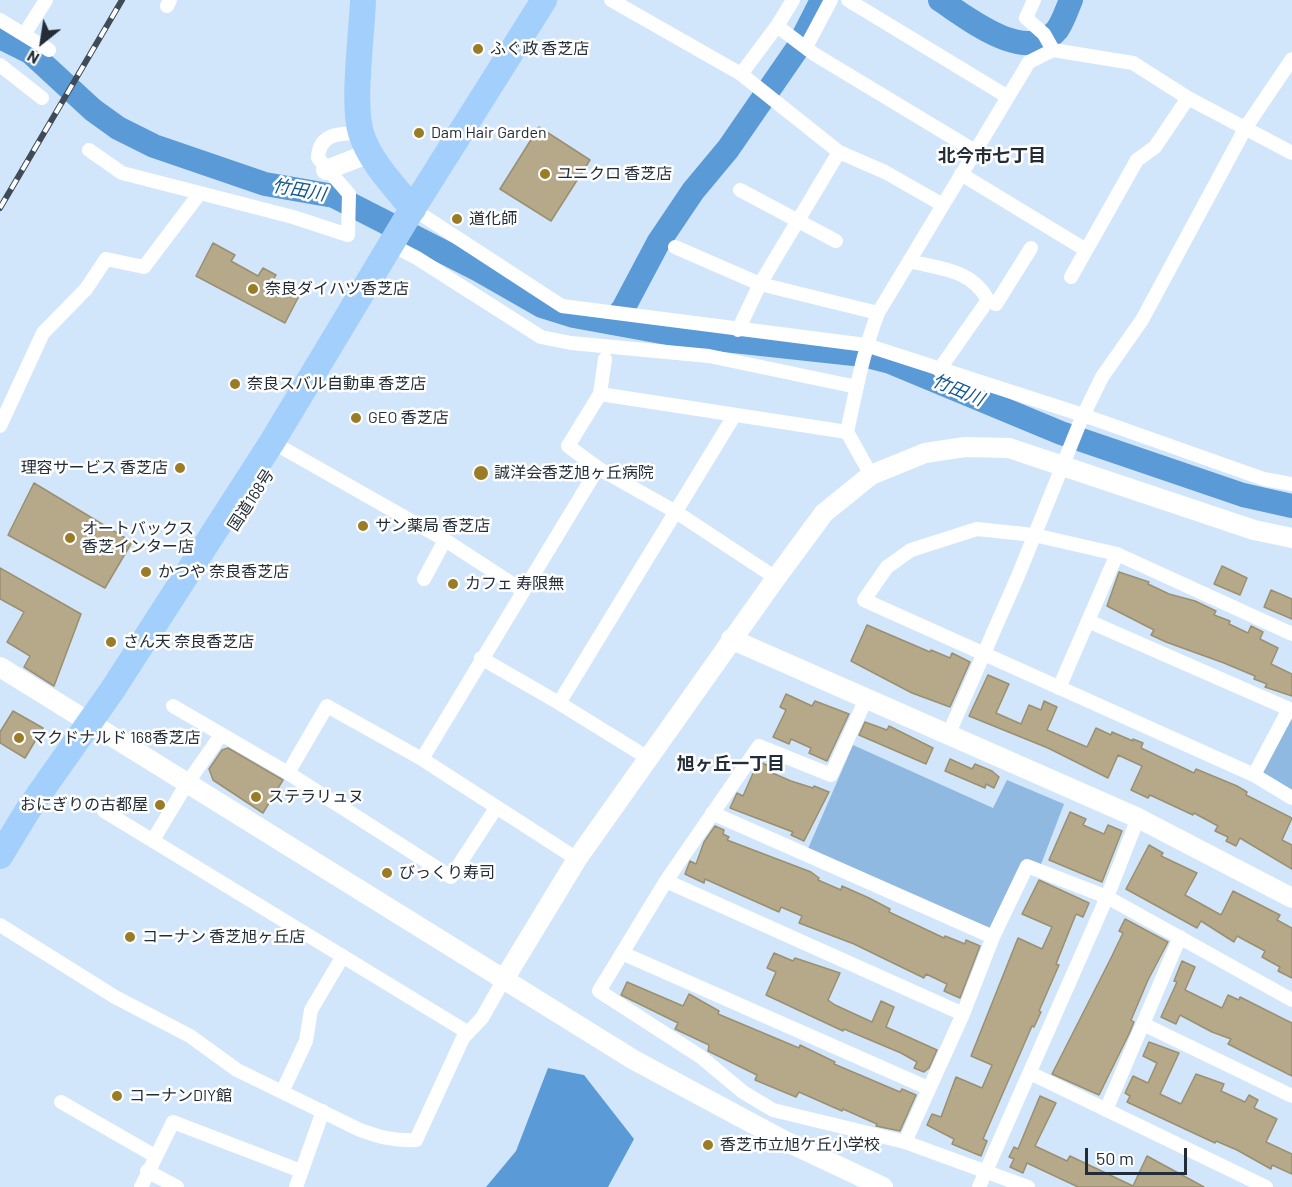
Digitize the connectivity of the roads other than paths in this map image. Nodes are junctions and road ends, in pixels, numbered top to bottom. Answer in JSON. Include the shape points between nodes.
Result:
{"nodes":[{"id":1,"x":45,"y":0,"type":"edge"},
{"id":2,"x":363,"y":0,"type":"edge"},
{"id":3,"x":544,"y":0,"type":"edge"},
{"id":4,"x":610,"y":0,"type":"edge"},
{"id":5,"x":793,"y":0,"type":"edge"},
{"id":6,"x":831,"y":0,"type":"edge"},
{"id":7,"x":848,"y":0,"type":"edge"},
{"id":8,"x":1034,"y":0,"type":"edge"},
{"id":9,"x":0,"y":20,"type":"edge"},
{"id":10,"x":777,"y":26,"type":"junction"},
{"id":11,"x":25,"y":33,"type":"junction"},
{"id":12,"x":806,"y":47,"type":"junction"},
{"id":13,"x":49,"y":50,"type":"dead end"},
{"id":14,"x":1053,"y":50,"type":"junction"},
{"id":15,"x":1292,"y":60,"type":"edge"},
{"id":16,"x":0,"y":64,"type":"edge"},
{"id":17,"x":741,"y":74,"type":"junction"},
{"id":18,"x":1008,"y":97,"type":"junction"},
{"id":19,"x":42,"y":98,"type":"dead end"},
{"id":20,"x":1188,"y":98,"type":"junction"},
{"id":21,"x":1246,"y":127,"type":"junction"},
{"id":22,"x":365,"y":143,"type":"junction"},
{"id":23,"x":89,"y":150,"type":"dead end"},
{"id":24,"x":975,"y":151,"type":"junction"},
{"id":25,"x":839,"y":152,"type":"junction"},
{"id":26,"x":1292,"y":153,"type":"edge"},
{"id":27,"x":326,"y":170,"type":"junction"},
{"id":28,"x":961,"y":174,"type":"junction"},
{"id":29,"x":740,"y":190,"type":"dead end"},
{"id":30,"x":200,"y":193,"type":"junction"},
{"id":31,"x":943,"y":205,"type":"junction"},
{"id":32,"x":410,"y":213,"type":"junction"},
{"id":33,"x":797,"y":221,"type":"junction"},
{"id":34,"x":836,"y":241,"type":"dead end"},
{"id":35,"x":675,"y":247,"type":"dead end"},
{"id":36,"x":1031,"y":248,"type":"dead end"},
{"id":37,"x":389,"y":250,"type":"junction"},
{"id":38,"x":1086,"y":250,"type":"junction"},
{"id":39,"x":909,"y":261,"type":"junction"},
{"id":40,"x":1071,"y":277,"type":"dead end"},
{"id":41,"x":760,"y":284,"type":"junction"},
{"id":42,"x":988,"y":300,"type":"junction"},
{"id":43,"x":878,"y":313,"type":"junction"},
{"id":44,"x":738,"y":330,"type":"junction"},
{"id":45,"x":865,"y":347,"type":"junction"},
{"id":46,"x":605,"y":359,"type":"dead end"},
{"id":47,"x":939,"y":370,"type":"junction"},
{"id":48,"x":858,"y":384,"type":"junction"},
{"id":49,"x":600,"y":394,"type":"junction"},
{"id":50,"x":734,"y":416,"type":"junction"},
{"id":51,"x":1082,"y":418,"type":"junction"},
{"id":52,"x":0,"y":426,"type":"edge"},
{"id":53,"x":847,"y":432,"type":"junction"},
{"id":54,"x":278,"y":445,"type":"junction"},
{"id":55,"x":1067,"y":457,"type":"junction"},
{"id":56,"x":598,"y":468,"type":"junction"},
{"id":57,"x":871,"y":475,"type":"junction"},
{"id":58,"x":1292,"y":484,"type":"edge"},
{"id":59,"x":676,"y":513,"type":"junction"},
{"id":60,"x":1034,"y":535,"type":"junction"},
{"id":61,"x":1292,"y":538,"type":"edge"},
{"id":62,"x":445,"y":540,"type":"junction"},
{"id":63,"x":1117,"y":554,"type":"junction"},
{"id":64,"x":776,"y":578,"type":"junction"},
{"id":65,"x":424,"y":579,"type":"dead end"},
{"id":66,"x":522,"y":590,"type":"junction"},
{"id":67,"x":1088,"y":621,"type":"junction"},
{"id":68,"x":1292,"y":634,"type":"edge"},
{"id":69,"x":731,"y":639,"type":"junction"},
{"id":70,"x":985,"y":654,"type":"junction"},
{"id":71,"x":481,"y":658,"type":"junction"},
{"id":72,"x":0,"y":667,"type":"edge"},
{"id":73,"x":1059,"y":688,"type":"junction"},
{"id":74,"x":867,"y":698,"type":"junction"},
{"id":75,"x":559,"y":703,"type":"junction"},
{"id":76,"x":173,"y":706,"type":"dead end"},
{"id":77,"x":90,"y":724,"type":"junction"},
{"id":78,"x":949,"y":733,"type":"junction"},
{"id":79,"x":221,"y":735,"type":"junction"},
{"id":80,"x":648,"y":758,"type":"junction"},
{"id":81,"x":422,"y":759,"type":"junction"},
{"id":82,"x":288,"y":773,"type":"junction"},
{"id":83,"x":1254,"y":775,"type":"junction"},
{"id":84,"x":186,"y":785,"type":"junction"},
{"id":85,"x":1292,"y":798,"type":"edge"},
{"id":86,"x":495,"y":808,"type":"junction"},
{"id":87,"x":104,"y":811,"type":"dead end"},
{"id":88,"x":712,"y":813,"type":"junction"},
{"id":89,"x":1138,"y":818,"type":"junction"},
{"id":90,"x":153,"y":840,"type":"junction"},
{"id":91,"x":0,"y":856,"type":"edge"},
{"id":92,"x":577,"y":859,"type":"junction"},
{"id":93,"x":666,"y":881,"type":"junction"},
{"id":94,"x":1107,"y":897,"type":"junction"},
{"id":95,"x":1292,"y":898,"type":"edge"},
{"id":96,"x":0,"y":925,"type":"edge"},
{"id":97,"x":993,"y":937,"type":"junction"},
{"id":98,"x":1180,"y":938,"type":"junction"},
{"id":99,"x":622,"y":953,"type":"junction"},
{"id":100,"x":343,"y":956,"type":"junction"},
{"id":101,"x":503,"y":981,"type":"junction"},
{"id":102,"x":1292,"y":1000,"type":"edge"},
{"id":103,"x":963,"y":1014,"type":"junction"},
{"id":104,"x":1143,"y":1024,"type":"junction"},
{"id":105,"x":467,"y":1032,"type":"junction"},
{"id":106,"x":1030,"y":1073,"type":"junction"},
{"id":107,"x":927,"y":1088,"type":"junction"},
{"id":108,"x":283,"y":1090,"type":"junction"},
{"id":109,"x":1292,"y":1096,"type":"edge"},
{"id":110,"x":61,"y":1102,"type":"dead end"},
{"id":111,"x":1106,"y":1110,"type":"junction"},
{"id":112,"x":323,"y":1111,"type":"junction"},
{"id":113,"x":905,"y":1142,"type":"junction"},
{"id":114,"x":154,"y":1156,"type":"junction"},
{"id":115,"x":987,"y":1170,"type":"junction"},
{"id":116,"x":147,"y":1171,"type":"junction"},
{"id":117,"x":301,"y":1171,"type":"junction"},
{"id":118,"x":141,"y":1187,"type":"edge"},
{"id":119,"x":177,"y":1187,"type":"edge"},
{"id":120,"x":296,"y":1187,"type":"edge"},
{"id":121,"x":884,"y":1187,"type":"edge"},
{"id":122,"x":979,"y":1187,"type":"edge"},
{"id":123,"x":1028,"y":1187,"type":"edge"},
{"id":124,"x":1266,"y":1187,"type":"edge"}],
"edges":[{"from":1,"to":11,"type":"street"},
{"from":2,"to":22,"type":"highway","via":[[358,114]]},
{"from":3,"to":32,"type":"highway","name":"国道168号"},
{"from":4,"to":17,"type":"street"},
{"from":5,"to":10,"type":"street"},
{"from":6,"to":12,"type":"street"},
{"from":7,"to":18,"type":"street"},
{"from":8,"to":14,"type":"street","via":[[1026,18],[1044,34]]},
{"from":9,"to":11,"type":"street"},
{"from":10,"to":12,"type":"street"},
{"from":10,"to":17,"type":"street"},
{"from":11,"to":13,"type":"street"},
{"from":12,"to":24,"type":"street"},
{"from":14,"to":18,"type":"street","via":[[1029,62]]},
{"from":14,"to":20,"type":"street","via":[[1133,63]]},
{"from":15,"to":21,"type":"street"},
{"from":16,"to":19,"type":"street"},
{"from":17,"to":25,"type":"street"},
{"from":18,"to":24,"type":"street"},
{"from":20,"to":21,"type":"street"},
{"from":20,"to":38,"type":"street","via":[[1155,147],[1137,160]]},
{"from":21,"to":26,"type":"street"},
{"from":21,"to":51,"type":"street","via":[[1142,320],[1102,377]]},
{"from":22,"to":27,"type":"street"},
{"from":22,"to":27,"type":"street","via":[[338,133],[326,138],[318,147],[318,158]]},
{"from":22,"to":32,"type":"highway"},
{"from":23,"to":30,"type":"street","via":[[122,173]]},
{"from":24,"to":28,"type":"street"},
{"from":25,"to":31,"type":"street","via":[[885,172]]},
{"from":25,"to":33,"type":"street"},
{"from":27,"to":30,"type":"street","via":[[350,194],[348,235]]},
{"from":28,"to":31,"type":"street"},
{"from":28,"to":38,"type":"street"},
{"from":29,"to":33,"type":"street"},
{"from":30,"to":52,"type":"street","via":[[144,267],[106,259],[86,289],[43,333]]},
{"from":31,"to":39,"type":"street"},
{"from":32,"to":37,"type":"highway","name":"国道168号"},
{"from":32,"to":44,"type":"street","via":[[562,306]]},
{"from":33,"to":34,"type":"street"},
{"from":33,"to":41,"type":"street"},
{"from":35,"to":41,"type":"street"},
{"from":36,"to":42,"type":"street","via":[[996,304]]},
{"from":37,"to":48,"type":"street","via":[[417,258],[541,337],[709,356]]},
{"from":37,"to":54,"type":"highway","name":"国道168号","via":[[310,408]]},
{"from":38,"to":40,"type":"street"},
{"from":39,"to":42,"type":"street","via":[[959,273],[979,284]]},
{"from":39,"to":43,"type":"street"},
{"from":41,"to":43,"type":"street"},
{"from":41,"to":44,"type":"street"},
{"from":42,"to":47,"type":"street"},
{"from":43,"to":45,"type":"street"},
{"from":44,"to":45,"type":"street"},
{"from":45,"to":47,"type":"street"},
{"from":45,"to":48,"type":"street"},
{"from":46,"to":49,"type":"street"},
{"from":47,"to":51,"type":"street"},
{"from":48,"to":53,"type":"street"},
{"from":49,"to":50,"type":"street"},
{"from":49,"to":56,"type":"street","via":[[568,446]]},
{"from":50,"to":53,"type":"street"},
{"from":50,"to":59,"type":"street"},
{"from":51,"to":55,"type":"street"},
{"from":51,"to":58,"type":"street"},
{"from":53,"to":57,"type":"street"},
{"from":54,"to":62,"type":"street"},
{"from":54,"to":77,"type":"highway","name":"国道168号","via":[[118,709]]},
{"from":55,"to":57,"type":"street","via":[[1009,448],[965,447],[924,453]]},
{"from":55,"to":60,"type":"street"},
{"from":55,"to":61,"type":"street","via":[[1254,530]]},
{"from":56,"to":59,"type":"street"},
{"from":56,"to":66,"type":"street"},
{"from":57,"to":64,"type":"street","via":[[825,513]]},
{"from":59,"to":64,"type":"street"},
{"from":59,"to":75,"type":"street"},
{"from":60,"to":63,"type":"street"},
{"from":60,"to":70,"type":"street"},
{"from":60,"to":70,"type":"street","via":[[977,529],[911,550],[887,567],[864,600]]},
{"from":62,"to":65,"type":"street"},
{"from":62,"to":66,"type":"street"},
{"from":63,"to":67,"type":"street"},
{"from":63,"to":68,"type":"street"},
{"from":64,"to":69,"type":"street"},
{"from":66,"to":71,"type":"street"},
{"from":67,"to":73,"type":"street"},
{"from":67,"to":83,"type":"street","via":[[1289,709]]},
{"from":69,"to":74,"type":"street"},
{"from":69,"to":80,"type":"street"},
{"from":70,"to":73,"type":"street"},
{"from":70,"to":78,"type":"street"},
{"from":71,"to":75,"type":"street"},
{"from":71,"to":81,"type":"street"},
{"from":72,"to":77,"type":"street"},
{"from":73,"to":83,"type":"street"},
{"from":74,"to":78,"type":"street"},
{"from":74,"to":88,"type":"street","via":[[831,775],[759,746]]},
{"from":75,"to":80,"type":"street"},
{"from":76,"to":79,"type":"street"},
{"from":77,"to":84,"type":"street"},
{"from":77,"to":91,"type":"highway","name":"国道168号"},
{"from":78,"to":89,"type":"street"},
{"from":79,"to":82,"type":"street"},
{"from":79,"to":84,"type":"street"},
{"from":80,"to":92,"type":"street"},
{"from":81,"to":82,"type":"street","via":[[327,706]]},
{"from":81,"to":86,"type":"street"},
{"from":82,"to":86,"type":"street","via":[[451,877]]},
{"from":83,"to":85,"type":"street"},
{"from":84,"to":90,"type":"street"},
{"from":84,"to":101,"type":"street"},
{"from":86,"to":92,"type":"street"},
{"from":87,"to":90,"type":"street"},
{"from":88,"to":93,"type":"street"},
{"from":88,"to":97,"type":"street"},
{"from":89,"to":94,"type":"street"},
{"from":89,"to":95,"type":"street"},
{"from":90,"to":100,"type":"street"},
{"from":92,"to":101,"type":"street"},
{"from":93,"to":99,"type":"street"},
{"from":93,"to":103,"type":"street"},
{"from":94,"to":97,"type":"street","via":[[1027,866]]},
{"from":94,"to":98,"type":"street"},
{"from":94,"to":106,"type":"street"},
{"from":96,"to":108,"type":"street","via":[[115,997],[190,1036],[237,1070]]},
{"from":97,"to":103,"type":"street"},
{"from":98,"to":102,"type":"street"},
{"from":98,"to":104,"type":"street"},
{"from":99,"to":107,"type":"street"},
{"from":99,"to":113,"type":"street","via":[[599,991],[701,1057],[743,1092],[773,1110]]},
{"from":100,"to":105,"type":"street"},
{"from":100,"to":108,"type":"street","via":[[311,1010],[304,1047]]},
{"from":101,"to":105,"type":"street","via":[[482,1018]]},
{"from":101,"to":121,"type":"street","via":[[706,1100]]},
{"from":103,"to":107,"type":"street"},
{"from":104,"to":109,"type":"street"},
{"from":104,"to":111,"type":"street"},
{"from":105,"to":112,"type":"street","via":[[416,1140],[378,1137]]},
{"from":106,"to":111,"type":"street"},
{"from":106,"to":115,"type":"street"},
{"from":107,"to":113,"type":"street"},
{"from":108,"to":112,"type":"street"},
{"from":110,"to":114,"type":"street"},
{"from":111,"to":124,"type":"street"},
{"from":112,"to":117,"type":"street"},
{"from":113,"to":115,"type":"street"},
{"from":114,"to":116,"type":"street"},
{"from":114,"to":117,"type":"street","via":[[173,1122]]},
{"from":115,"to":122,"type":"street"},
{"from":115,"to":123,"type":"street"},
{"from":116,"to":118,"type":"street"},
{"from":116,"to":119,"type":"street"},
{"from":117,"to":120,"type":"street"}]}
